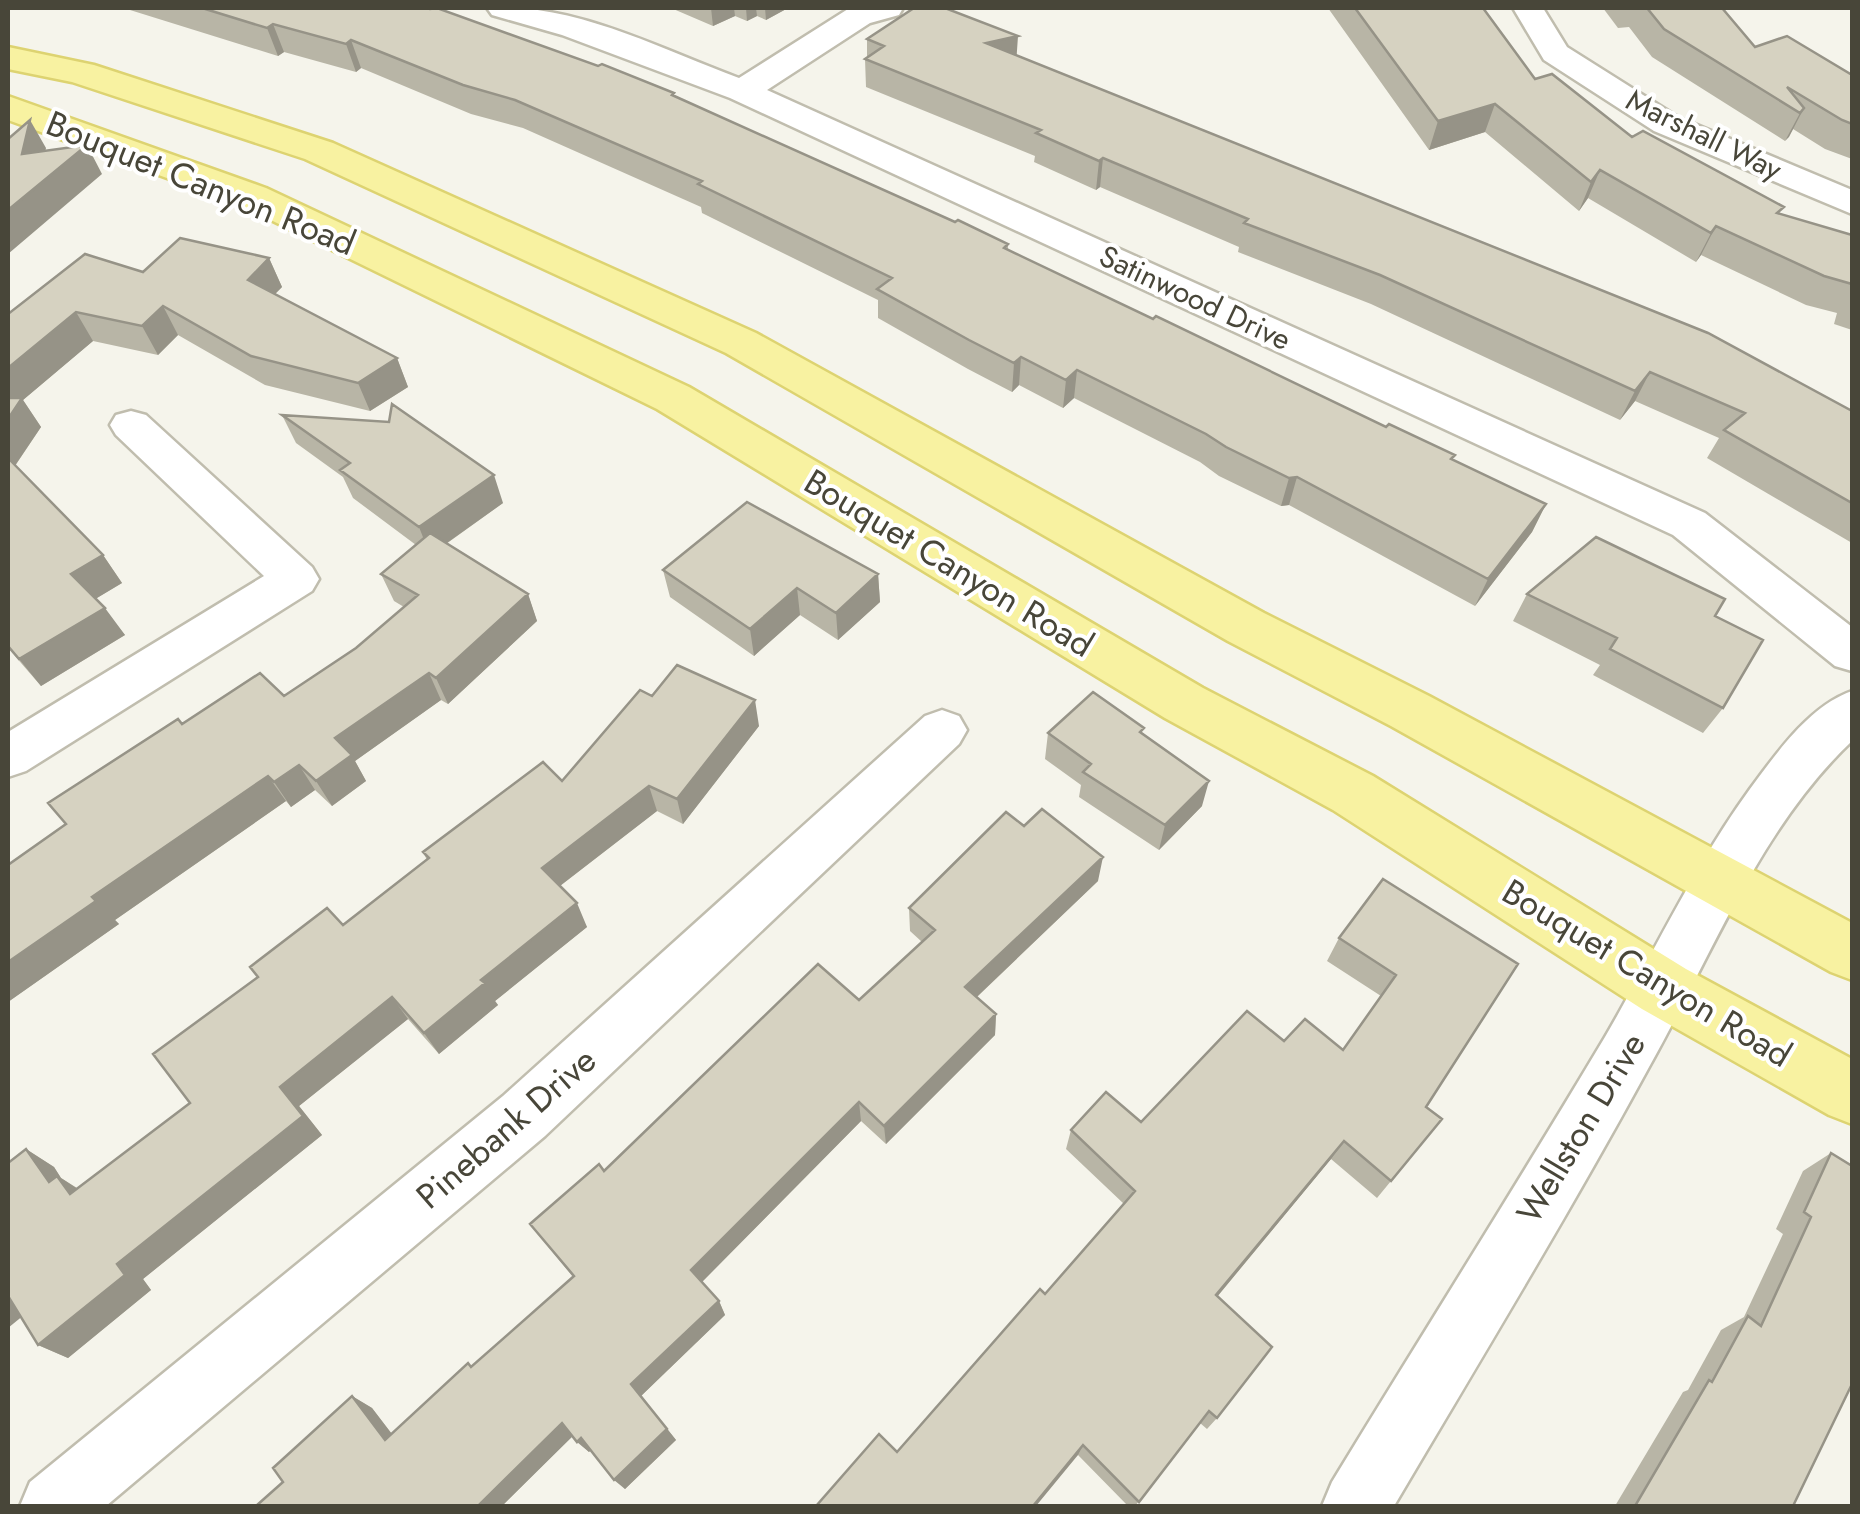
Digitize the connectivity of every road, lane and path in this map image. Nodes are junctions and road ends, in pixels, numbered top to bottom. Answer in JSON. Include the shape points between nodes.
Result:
{"nodes":[{"id":1,"x":503,"y":8,"type":"edge"},
{"id":2,"x":888,"y":8,"type":"edge"},
{"id":3,"x":1528,"y":8,"type":"edge"},
{"id":4,"x":8,"y":58,"type":"edge"},
{"id":5,"x":742,"y":91,"type":"junction"},
{"id":6,"x":8,"y":107,"type":"edge"},
{"id":7,"x":1852,"y":203,"type":"edge"},
{"id":8,"x":131,"y":425,"type":"dead end"},
{"id":9,"x":1852,"y":652,"type":"edge"},
{"id":10,"x":1852,"y":712,"type":"edge"},
{"id":11,"x":942,"y":730,"type":"dead end"},
{"id":12,"x":8,"y":756,"type":"edge"},
{"id":13,"x":1718,"y":881,"type":"junction"},
{"id":14,"x":1852,"y":952,"type":"edge"},
{"id":15,"x":1664,"y":989,"type":"junction"},
{"id":16,"x":1852,"y":1094,"type":"edge"},
{"id":17,"x":54,"y":1506,"type":"edge"},
{"id":18,"x":1356,"y":1506,"type":"edge"}],
"edges":[{"from":1,"to":5,"type":"street","name":"Satinwood Drive"},
{"from":2,"to":5,"type":"street","via":[[859,16]]},
{"from":3,"to":7,"type":"street","name":"Marshall Way","via":[[1555,53],[1666,124]]},
{"from":4,"to":13,"type":"main road","name":"Bouquet Canyon Road","via":[[81,73],[318,151],[741,343],[1246,627]]},
{"from":5,"to":9,"type":"street","name":"Satinwood Drive","via":[[1688,524]]},
{"from":6,"to":15,"type":"main road","name":"Bouquet Canyon Road","via":[[252,196],[673,398],[1184,703],[1353,794]]},
{"from":8,"to":12,"type":"street","via":[[296,579]]},
{"from":10,"to":13,"type":"street","name":"Wellston Drive","via":[[1779,784]]},
{"from":11,"to":17,"type":"street","name":"Pinebank Drive","via":[[524,1116]]},
{"from":13,"to":14,"type":"main road","name":"Bouquet Canyon Road"},
{"from":13,"to":15,"type":"street","name":"Wellston Drive"},
{"from":15,"to":16,"type":"main road","name":"Bouquet Canyon Road"},
{"from":15,"to":18,"type":"street","name":"Wellston Drive"}]}
